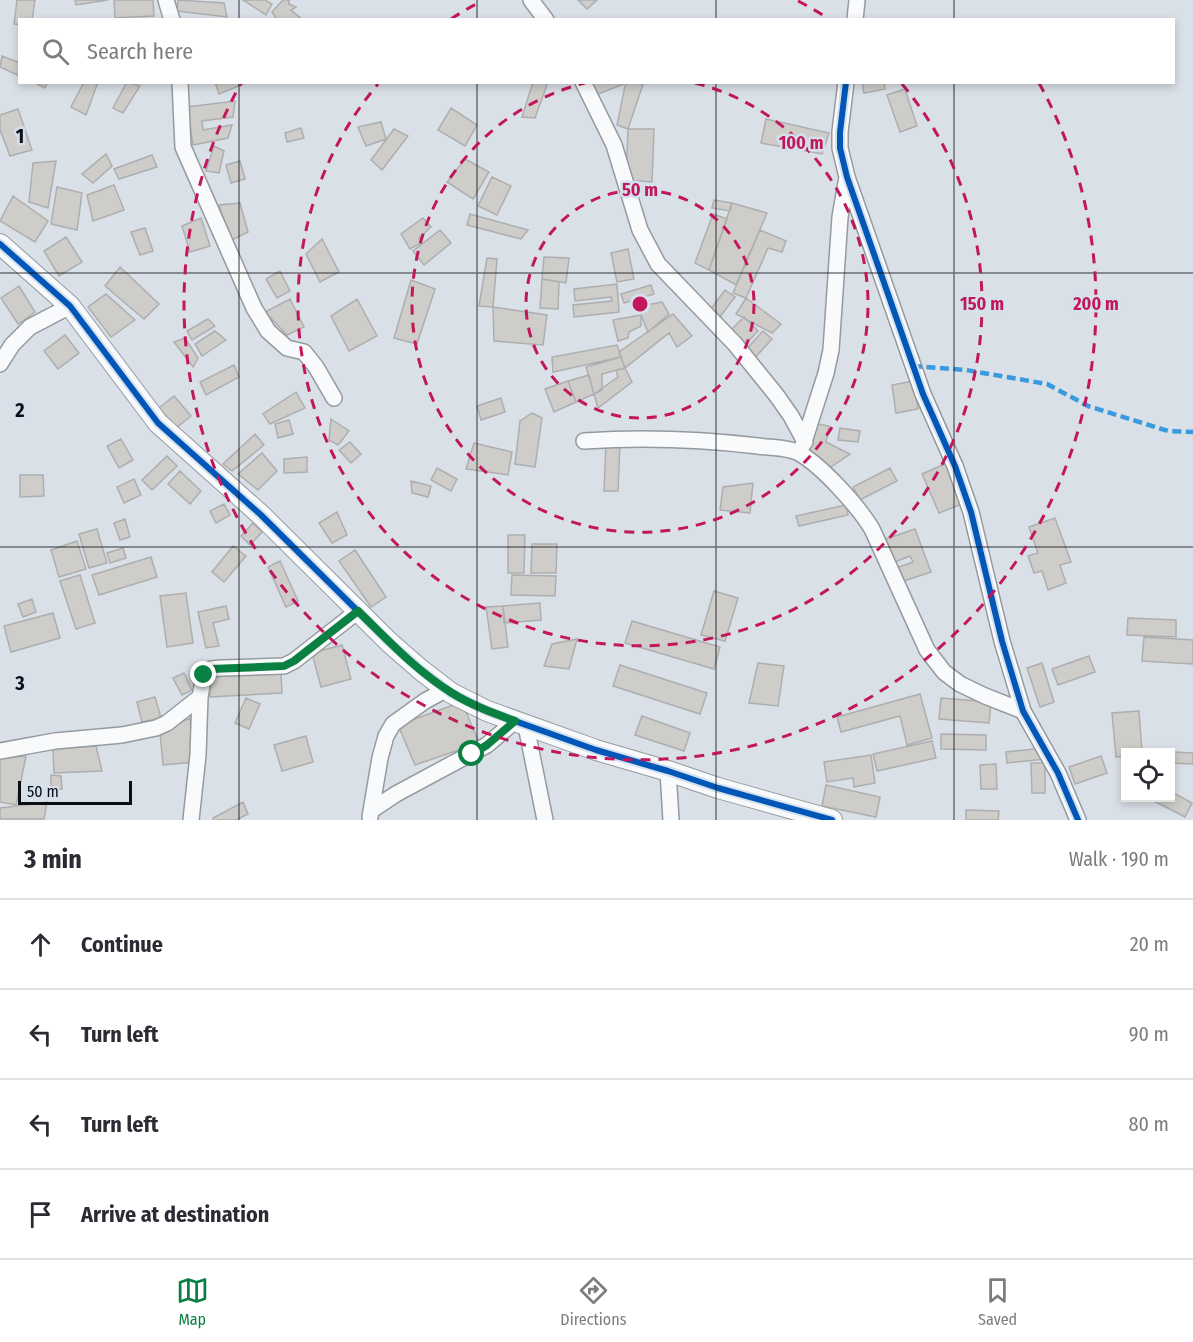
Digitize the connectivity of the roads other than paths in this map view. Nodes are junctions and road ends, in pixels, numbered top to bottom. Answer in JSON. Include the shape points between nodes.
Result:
{"nodes":[{"id":1,"x":166,"y":0,"type":"edge"},
{"id":2,"x":531,"y":0,"type":"edge"},
{"id":3,"x":857,"y":0,"type":"edge"},
{"id":4,"x":171,"y":18,"type":"edge"},
{"id":5,"x":544,"y":18,"type":"edge"},
{"id":6,"x":855,"y":18,"type":"edge"},
{"id":7,"x":180,"y":84,"type":"edge"},
{"id":8,"x":584,"y":84,"type":"edge"},
{"id":9,"x":846,"y":84,"type":"edge"},
{"id":10,"x":847,"y":177,"type":"junction"},
{"id":11,"x":0,"y":244,"type":"edge"},
{"id":12,"x":70,"y":306,"type":"junction"},
{"id":13,"x":0,"y":364,"type":"edge"},
{"id":14,"x":334,"y":398,"type":"dead end"},
{"id":15,"x":584,"y":441,"type":"dead end"},
{"id":16,"x":802,"y":448,"type":"junction"},
{"id":17,"x":358,"y":611,"type":"junction"},
{"id":18,"x":447,"y":689,"type":"junction"},
{"id":19,"x":200,"y":697,"type":"junction"},
{"id":20,"x":1023,"y":711,"type":"junction"},
{"id":21,"x":520,"y":723,"type":"junction"},
{"id":22,"x":0,"y":750,"type":"edge"},
{"id":23,"x":668,"y":771,"type":"junction"},
{"id":24,"x":371,"y":815,"type":"edge"},
{"id":25,"x":191,"y":820,"type":"edge"},
{"id":26,"x":545,"y":820,"type":"edge"},
{"id":27,"x":671,"y":820,"type":"edge"},
{"id":28,"x":832,"y":820,"type":"edge"},
{"id":29,"x":1078,"y":820,"type":"edge"}],
"edges":[{"from":1,"to":4,"type":"street"},
{"from":2,"to":5,"type":"street"},
{"from":3,"to":6,"type":"street"},
{"from":7,"to":14,"type":"street","via":[[183,147],[254,308],[268,331],[287,348],[304,352]]},
{"from":8,"to":16,"type":"street","via":[[614,145],[640,230],[658,264],[735,344],[777,396],[791,416]]},
{"from":9,"to":10,"type":"street","via":[[840,148]]},
{"from":10,"to":16,"type":"street","via":[[840,217],[831,350]]},
{"from":10,"to":20,"type":"street","via":[[923,394],[968,502]]},
{"from":11,"to":12,"type":"street"},
{"from":12,"to":13,"type":"street","via":[[30,327]]},
{"from":12,"to":17,"type":"street","via":[[159,423],[261,515]]},
{"from":15,"to":16,"type":"street","via":[[654,438]]},
{"from":16,"to":20,"type":"street","via":[[863,514],[927,650],[944,672],[976,692]]},
{"from":17,"to":18,"type":"street"},
{"from":17,"to":19,"type":"street","via":[[284,666],[211,669],[204,675]]},
{"from":18,"to":21,"type":"street","via":[[487,711]]},
{"from":18,"to":24,"type":"street","via":[[393,724],[380,758]]},
{"from":19,"to":22,"type":"street","via":[[156,728]]},
{"from":19,"to":25,"type":"street"},
{"from":20,"to":29,"type":"street","via":[[1058,773]]},
{"from":21,"to":23,"type":"street"},
{"from":21,"to":24,"type":"street","via":[[396,794]]},
{"from":21,"to":26,"type":"street"},
{"from":23,"to":27,"type":"street"},
{"from":23,"to":28,"type":"street"}]}
